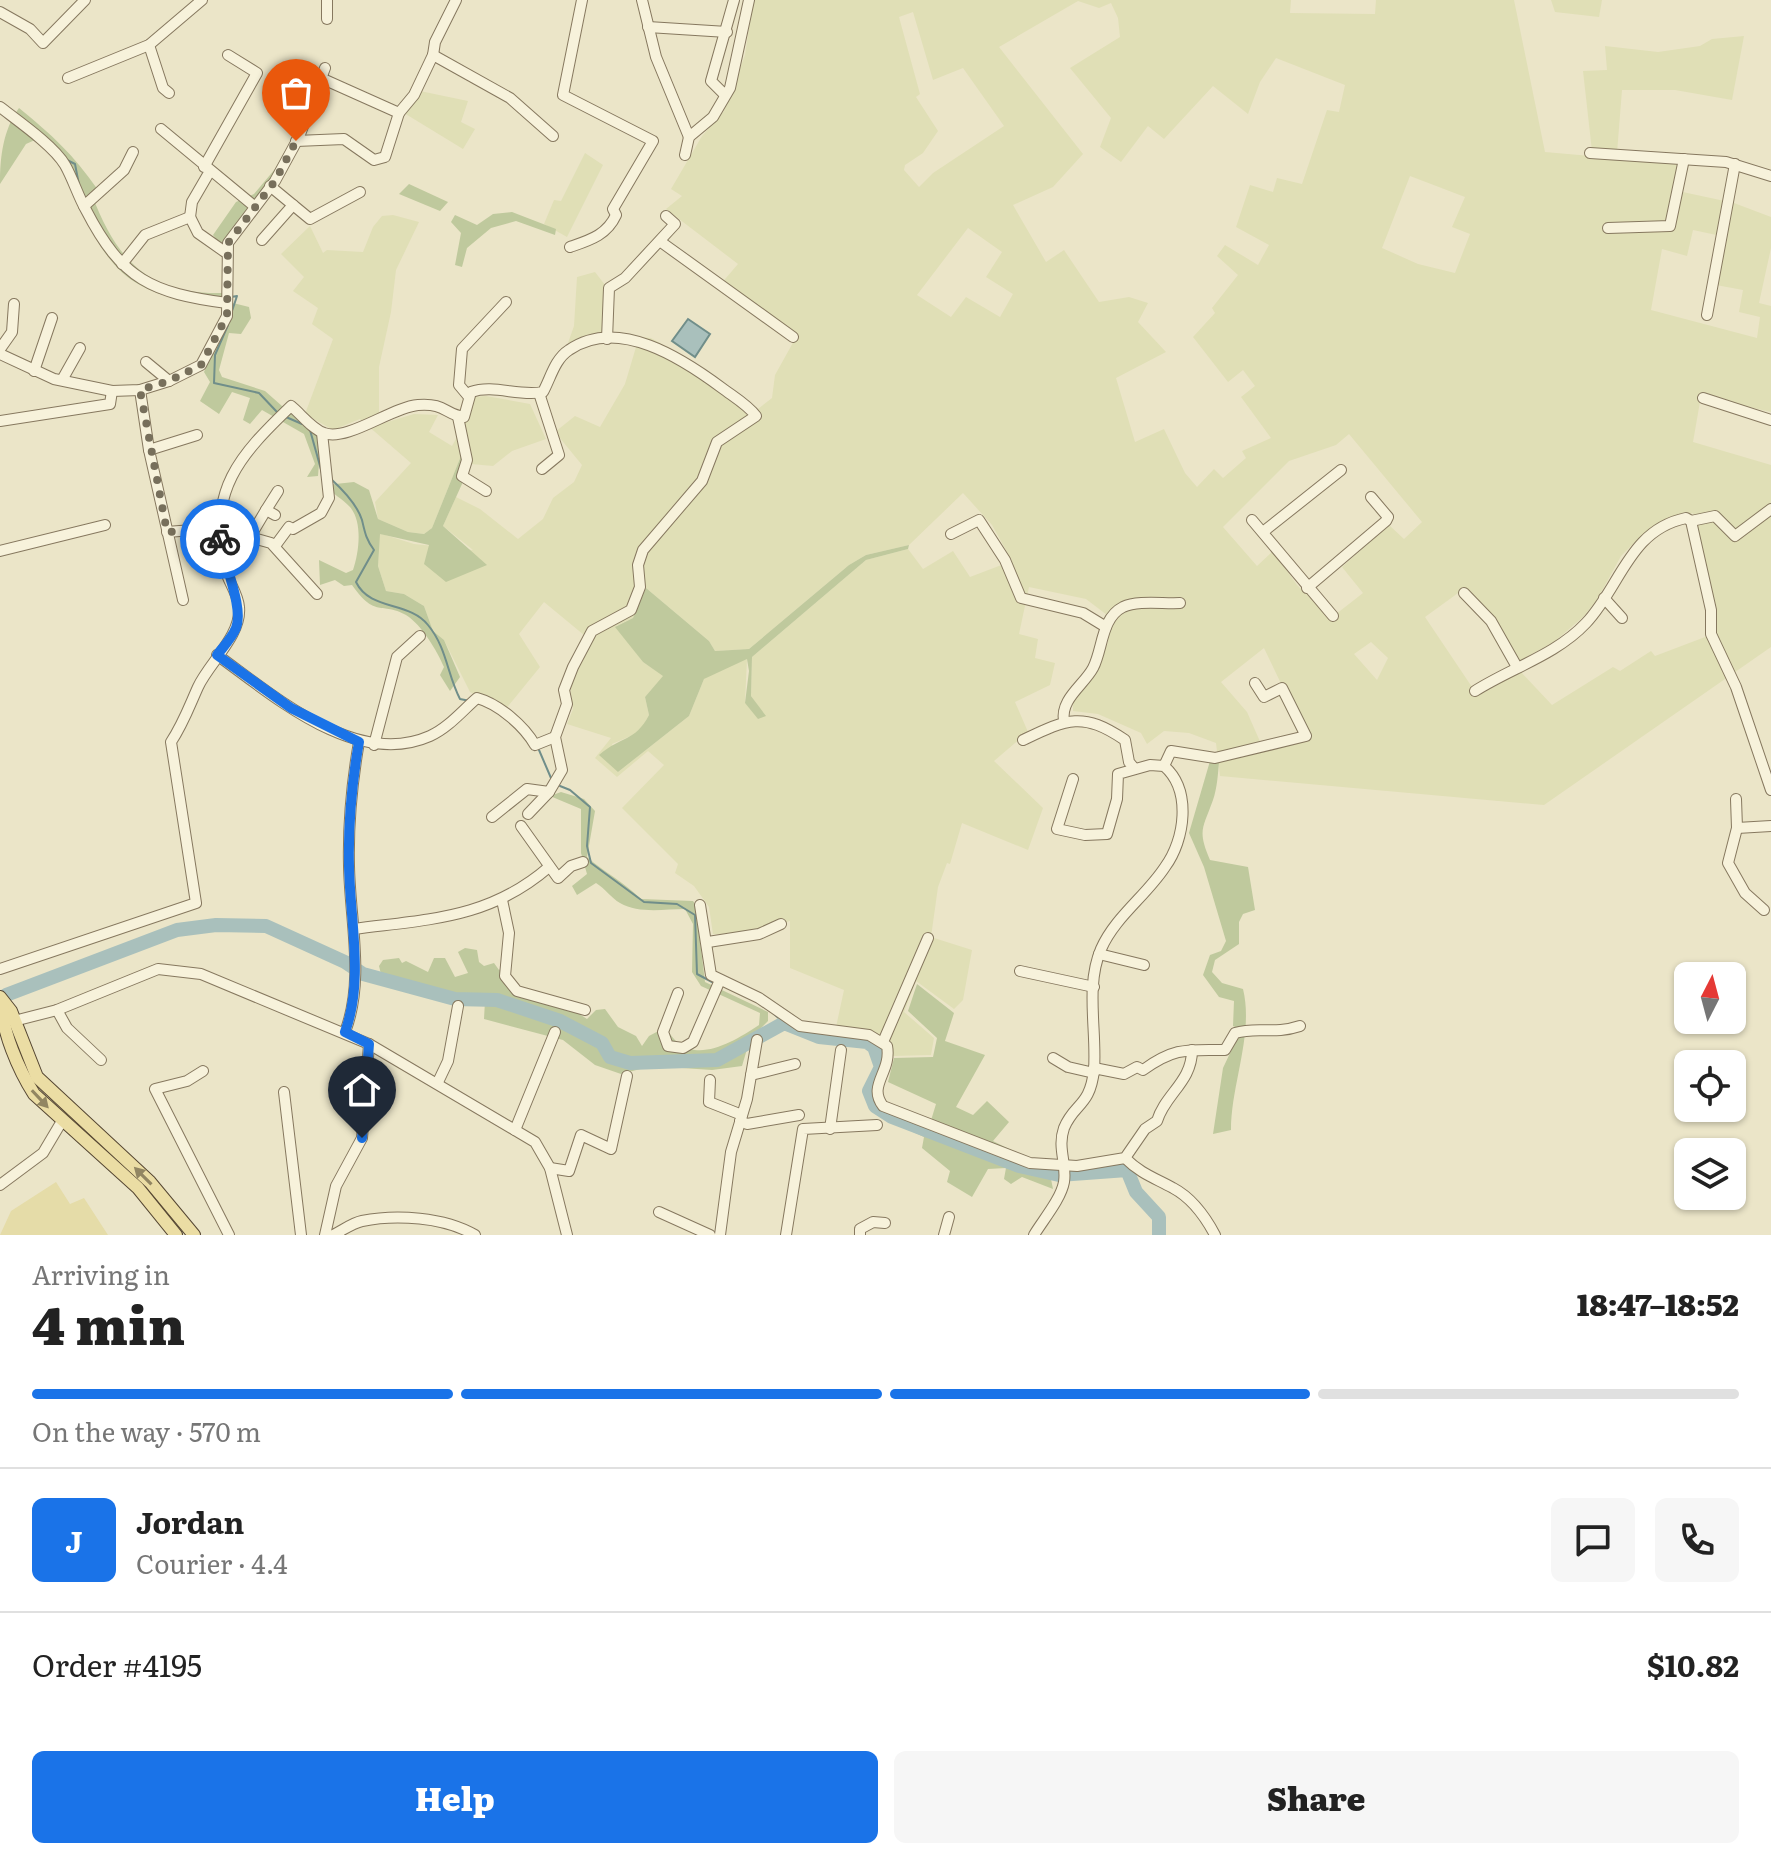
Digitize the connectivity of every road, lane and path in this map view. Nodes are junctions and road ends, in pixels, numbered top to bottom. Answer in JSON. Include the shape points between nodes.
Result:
{"nodes":[{"id":1,"x":85,"y":0,"type":"edge"},
{"id":2,"x":202,"y":0,"type":"edge"},
{"id":3,"x":327,"y":0,"type":"edge"},
{"id":4,"x":456,"y":0,"type":"edge"},
{"id":5,"x":582,"y":0,"type":"edge"},
{"id":6,"x":641,"y":0,"type":"edge"},
{"id":7,"x":734,"y":0,"type":"edge"},
{"id":8,"x":749,"y":0,"type":"edge"},
{"id":9,"x":0,"y":12,"type":"edge"},
{"id":10,"x":327,"y":19,"type":"dead end"},
{"id":11,"x":648,"y":27,"type":"junction"},
{"id":12,"x":727,"y":32,"type":"junction"},
{"id":13,"x":149,"y":45,"type":"junction"},
{"id":14,"x":228,"y":55,"type":"dead end"},
{"id":15,"x":433,"y":55,"type":"junction"},
{"id":16,"x":68,"y":78,"type":"dead end"},
{"id":17,"x":169,"y":93,"type":"dead end"},
{"id":18,"x":725,"y":95,"type":"junction"},
{"id":19,"x":0,"y":107,"type":"edge"},
{"id":20,"x":399,"y":113,"type":"junction"},
{"id":21,"x":161,"y":129,"type":"dead end"},
{"id":22,"x":553,"y":136,"type":"dead end"},
{"id":23,"x":689,"y":137,"type":"junction"},
{"id":24,"x":296,"y":141,"type":"junction"},
{"id":25,"x":133,"y":152,"type":"dead end"},
{"id":26,"x":1590,"y":153,"type":"dead end"},
{"id":27,"x":685,"y":155,"type":"dead end"},
{"id":28,"x":1684,"y":159,"type":"junction"},
{"id":29,"x":1735,"y":164,"type":"junction"},
{"id":30,"x":207,"y":169,"type":"junction"},
{"id":31,"x":1771,"y":176,"type":"edge"},
{"id":32,"x":270,"y":186,"type":"junction"},
{"id":33,"x":360,"y":192,"type":"dead end"},
{"id":34,"x":293,"y":205,"type":"junction"},
{"id":35,"x":84,"y":206,"type":"junction"},
{"id":36,"x":254,"y":206,"type":"junction"},
{"id":37,"x":666,"y":216,"type":"dead end"},
{"id":38,"x":190,"y":217,"type":"junction"},
{"id":39,"x":1608,"y":228,"type":"dead end"},
{"id":40,"x":262,"y":240,"type":"dead end"},
{"id":41,"x":661,"y":242,"type":"junction"},
{"id":42,"x":570,"y":247,"type":"dead end"},
{"id":43,"x":225,"y":252,"type":"junction"},
{"id":44,"x":122,"y":264,"type":"junction"},
{"id":45,"x":506,"y":302,"type":"dead end"},
{"id":46,"x":227,"y":303,"type":"junction"},
{"id":47,"x":14,"y":304,"type":"dead end"},
{"id":48,"x":1707,"y":315,"type":"dead end"},
{"id":49,"x":52,"y":318,"type":"dead end"},
{"id":50,"x":793,"y":337,"type":"dead end"},
{"id":51,"x":607,"y":339,"type":"junction"},
{"id":52,"x":80,"y":348,"type":"dead end"},
{"id":53,"x":0,"y":352,"type":"edge"},
{"id":54,"x":146,"y":362,"type":"dead end"},
{"id":55,"x":34,"y":371,"type":"junction"},
{"id":56,"x":62,"y":380,"type":"junction"},
{"id":57,"x":169,"y":381,"type":"junction"},
{"id":58,"x":140,"y":390,"type":"junction"},
{"id":59,"x":112,"y":391,"type":"junction"},
{"id":60,"x":539,"y":393,"type":"junction"},
{"id":61,"x":469,"y":397,"type":"junction"},
{"id":62,"x":1703,"y":398,"type":"dead end"},
{"id":63,"x":458,"y":417,"type":"junction"},
{"id":64,"x":1771,"y":420,"type":"edge"},
{"id":65,"x":0,"y":421,"type":"edge"},
{"id":66,"x":322,"y":433,"type":"junction"},
{"id":67,"x":197,"y":435,"type":"dead end"},
{"id":68,"x":149,"y":450,"type":"junction"},
{"id":69,"x":542,"y":469,"type":"dead end"},
{"id":70,"x":1341,"y":470,"type":"dead end"},
{"id":71,"x":278,"y":491,"type":"dead end"},
{"id":72,"x":486,"y":491,"type":"dead end"},
{"id":73,"x":1371,"y":497,"type":"dead end"},
{"id":74,"x":1771,"y":509,"type":"edge"},
{"id":75,"x":1252,"y":520,"type":"dead end"},
{"id":76,"x":1691,"y":521,"type":"junction"},
{"id":77,"x":105,"y":525,"type":"dead end"},
{"id":78,"x":218,"y":528,"type":"junction"},
{"id":79,"x":167,"y":532,"type":"junction"},
{"id":80,"x":1263,"y":532,"type":"junction"},
{"id":81,"x":951,"y":534,"type":"dead end"},
{"id":82,"x":250,"y":537,"type":"junction"},
{"id":83,"x":275,"y":546,"type":"junction"},
{"id":84,"x":0,"y":551,"type":"edge"},
{"id":85,"x":1307,"y":588,"type":"junction"},
{"id":86,"x":1464,"y":593,"type":"dead end"},
{"id":87,"x":317,"y":594,"type":"dead end"},
{"id":88,"x":1604,"y":598,"type":"junction"},
{"id":89,"x":183,"y":600,"type":"dead end"},
{"id":90,"x":1180,"y":603,"type":"dead end"},
{"id":91,"x":1333,"y":616,"type":"dead end"},
{"id":92,"x":1622,"y":618,"type":"dead end"},
{"id":93,"x":1106,"y":627,"type":"junction"},
{"id":94,"x":420,"y":636,"type":"dead end"},
{"id":95,"x":217,"y":655,"type":"junction"},
{"id":96,"x":1517,"y":667,"type":"junction"},
{"id":97,"x":1255,"y":683,"type":"dead end"},
{"id":98,"x":1475,"y":691,"type":"dead end"},
{"id":99,"x":1064,"y":721,"type":"junction"},
{"id":100,"x":555,"y":737,"type":"junction"},
{"id":101,"x":1023,"y":740,"type":"dead end"},
{"id":102,"x":359,"y":742,"type":"junction"},
{"id":103,"x":374,"y":745,"type":"junction"},
{"id":104,"x":1164,"y":766,"type":"junction"},
{"id":105,"x":1134,"y":768,"type":"junction"},
{"id":106,"x":1073,"y":779,"type":"dead end"},
{"id":107,"x":1771,"y":790,"type":"edge"},
{"id":108,"x":549,"y":792,"type":"junction"},
{"id":109,"x":1736,"y":799,"type":"dead end"},
{"id":110,"x":528,"y":814,"type":"dead end"},
{"id":111,"x":492,"y":817,"type":"dead end"},
{"id":112,"x":521,"y":826,"type":"dead end"},
{"id":113,"x":1771,"y":826,"type":"edge"},
{"id":114,"x":1737,"y":828,"type":"junction"},
{"id":115,"x":583,"y":862,"type":"dead end"},
{"id":116,"x":549,"y":867,"type":"junction"},
{"id":117,"x":502,"y":900,"type":"junction"},
{"id":118,"x":700,"y":905,"type":"dead end"},
{"id":119,"x":1764,"y":910,"type":"dead end"},
{"id":120,"x":781,"y":924,"type":"dead end"},
{"id":121,"x":354,"y":929,"type":"junction"},
{"id":122,"x":928,"y":938,"type":"dead end"},
{"id":123,"x":708,"y":942,"type":"junction"},
{"id":124,"x":1099,"y":954,"type":"junction"},
{"id":125,"x":1144,"y":965,"type":"dead end"},
{"id":126,"x":0,"y":969,"type":"edge"},
{"id":127,"x":1020,"y":971,"type":"dead end"},
{"id":128,"x":720,"y":980,"type":"junction"},
{"id":129,"x":1094,"y":987,"type":"junction"},
{"id":130,"x":678,"y":993,"type":"dead end"},
{"id":131,"x":2,"y":1000,"type":"edge"},
{"id":132,"x":458,"y":1006,"type":"dead end"},
{"id":133,"x":57,"y":1010,"type":"junction"},
{"id":134,"x":585,"y":1010,"type":"dead end"},
{"id":135,"x":14,"y":1021,"type":"junction"},
{"id":136,"x":1300,"y":1026,"type":"dead end"},
{"id":137,"x":345,"y":1032,"type":"junction"},
{"id":138,"x":555,"y":1032,"type":"dead end"},
{"id":139,"x":757,"y":1040,"type":"dead end"},
{"id":140,"x":883,"y":1042,"type":"junction"},
{"id":141,"x":369,"y":1044,"type":"junction"},
{"id":142,"x":841,"y":1050,"type":"dead end"},
{"id":143,"x":1192,"y":1050,"type":"junction"},
{"id":144,"x":1053,"y":1058,"type":"dead end"},
{"id":145,"x":101,"y":1060,"type":"dead end"},
{"id":146,"x":795,"y":1064,"type":"dead end"},
{"id":147,"x":1094,"y":1070,"type":"junction"},
{"id":148,"x":203,"y":1071,"type":"dead end"},
{"id":149,"x":751,"y":1075,"type":"junction"},
{"id":150,"x":627,"y":1076,"type":"dead end"},
{"id":151,"x":710,"y":1080,"type":"dead end"},
{"id":152,"x":438,"y":1082,"type":"junction"},
{"id":153,"x":284,"y":1092,"type":"dead end"},
{"id":154,"x":799,"y":1115,"type":"dead end"},
{"id":155,"x":741,"y":1118,"type":"junction"},
{"id":156,"x":62,"y":1121,"type":"junction"},
{"id":157,"x":877,"y":1125,"type":"dead end"},
{"id":158,"x":830,"y":1129,"type":"junction"},
{"id":159,"x":515,"y":1130,"type":"junction"},
{"id":160,"x":1125,"y":1158,"type":"junction"},
{"id":161,"x":1063,"y":1166,"type":"junction"},
{"id":162,"x":550,"y":1168,"type":"junction"},
{"id":163,"x":0,"y":1185,"type":"edge"},
{"id":164,"x":659,"y":1212,"type":"dead end"},
{"id":165,"x":949,"y":1217,"type":"dead end"},
{"id":166,"x":885,"y":1223,"type":"dead end"},
{"id":167,"x":176,"y":1235,"type":"edge"},
{"id":168,"x":194,"y":1235,"type":"edge"},
{"id":169,"x":229,"y":1235,"type":"edge"},
{"id":170,"x":301,"y":1235,"type":"edge"},
{"id":171,"x":325,"y":1235,"type":"edge"},
{"id":172,"x":333,"y":1235,"type":"edge"},
{"id":173,"x":475,"y":1235,"type":"edge"},
{"id":174,"x":567,"y":1235,"type":"edge"},
{"id":175,"x":710,"y":1235,"type":"edge"},
{"id":176,"x":720,"y":1235,"type":"edge"},
{"id":177,"x":786,"y":1235,"type":"edge"},
{"id":178,"x":860,"y":1235,"type":"edge"},
{"id":179,"x":944,"y":1235,"type":"edge"},
{"id":180,"x":1034,"y":1235,"type":"edge"},
{"id":181,"x":1215,"y":1235,"type":"edge"}],
"edges":[{"from":1,"to":9,"type":"street","via":[[43,43]]},
{"from":2,"to":13,"type":"street"},
{"from":3,"to":10,"type":"street"},
{"from":4,"to":15,"type":"street"},
{"from":5,"to":42,"type":"street","via":[[563,95],[653,141],[613,209],[612,223],[600,236]]},
{"from":6,"to":11,"type":"street"},
{"from":7,"to":12,"type":"street"},
{"from":8,"to":18,"type":"street","via":[[741,48]]},
{"from":11,"to":12,"type":"street"},
{"from":11,"to":23,"type":"street"},
{"from":12,"to":18,"type":"street","via":[[711,81]]},
{"from":13,"to":16,"type":"street"},
{"from":13,"to":17,"type":"street"},
{"from":14,"to":30,"type":"street","via":[[257,73]]},
{"from":15,"to":20,"type":"street"},
{"from":15,"to":22,"type":"street","via":[[510,98]]},
{"from":18,"to":23,"type":"street","via":[[713,117]]},
{"from":19,"to":35,"type":"street","via":[[64,163]]},
{"from":20,"to":24,"type":"street","via":[[385,157],[374,160],[344,139]]},
{"from":20,"to":24,"type":"street","via":[[324,73]]},
{"from":21,"to":30,"type":"street"},
{"from":23,"to":27,"type":"street"},
{"from":24,"to":32,"type":"street"},
{"from":25,"to":35,"type":"street","via":[[124,170]]},
{"from":26,"to":28,"type":"street"},
{"from":28,"to":29,"type":"street"},
{"from":28,"to":39,"type":"street","via":[[1670,226]]},
{"from":29,"to":31,"type":"street"},
{"from":29,"to":48,"type":"street"},
{"from":30,"to":36,"type":"street"},
{"from":30,"to":38,"type":"street"},
{"from":32,"to":34,"type":"street"},
{"from":32,"to":36,"type":"street"},
{"from":33,"to":34,"type":"street","via":[[310,219]]},
{"from":34,"to":40,"type":"street"},
{"from":35,"to":44,"type":"street"},
{"from":36,"to":43,"type":"street"},
{"from":37,"to":41,"type":"street","via":[[675,224]]},
{"from":38,"to":43,"type":"street","via":[[198,233]]},
{"from":38,"to":44,"type":"street","via":[[145,235]]},
{"from":41,"to":50,"type":"street"},
{"from":41,"to":51,"type":"street","via":[[609,288]]},
{"from":43,"to":46,"type":"street"},
{"from":44,"to":46,"type":"street","via":[[142,282],[167,292]]},
{"from":45,"to":61,"type":"street","via":[[462,349],[459,385]]},
{"from":46,"to":57,"type":"street","via":[[227,316],[201,365]]},
{"from":47,"to":53,"type":"street","via":[[12,332]]},
{"from":49,"to":55,"type":"street"},
{"from":51,"to":60,"type":"street","via":[[583,342],[560,357]]},
{"from":51,"to":100,"type":"street","via":[[663,350],[756,416],[717,442],[702,481],[643,550],[640,587],[631,610],[584,641],[564,690],[567,704]]},
{"from":52,"to":56,"type":"street"},
{"from":53,"to":55,"type":"street"},
{"from":54,"to":57,"type":"street"},
{"from":55,"to":56,"type":"street"},
{"from":56,"to":59,"type":"street"},
{"from":57,"to":58,"type":"street"},
{"from":58,"to":59,"type":"street"},
{"from":58,"to":68,"type":"street"},
{"from":59,"to":65,"type":"street","via":[[110,404]]},
{"from":60,"to":61,"type":"street","via":[[480,389]]},
{"from":60,"to":69,"type":"street","via":[[559,455]]},
{"from":61,"to":63,"type":"street","via":[[464,417]]},
{"from":62,"to":64,"type":"street"},
{"from":63,"to":66,"type":"street","via":[[442,405],[416,405],[349,431]]},
{"from":63,"to":72,"type":"street","via":[[467,460],[462,476]]},
{"from":66,"to":78,"type":"street","via":[[291,406],[255,441],[228,478]]},
{"from":66,"to":83,"type":"street","via":[[329,498],[321,513],[289,527]]},
{"from":67,"to":68,"type":"street"},
{"from":68,"to":79,"type":"street"},
{"from":70,"to":80,"type":"street"},
{"from":71,"to":82,"type":"street","via":[[271,513]]},
{"from":73,"to":85,"type":"street","via":[[1386,521]]},
{"from":74,"to":76,"type":"street","via":[[1735,536],[1715,516]]},
{"from":75,"to":80,"type":"street"},
{"from":76,"to":88,"type":"street","via":[[1683,519],[1646,538]]},
{"from":76,"to":107,"type":"street","via":[[1711,610],[1711,634],[1736,687]]},
{"from":77,"to":84,"type":"street"},
{"from":78,"to":79,"type":"street"},
{"from":78,"to":82,"type":"street"},
{"from":78,"to":95,"type":"street","via":[[225,570],[240,608],[237,627]]},
{"from":79,"to":89,"type":"street"},
{"from":80,"to":85,"type":"street"},
{"from":81,"to":93,"type":"street","via":[[979,520],[1021,598],[1083,613]]},
{"from":82,"to":83,"type":"street"},
{"from":83,"to":87,"type":"street"},
{"from":85,"to":91,"type":"street"},
{"from":86,"to":96,"type":"street","via":[[1491,621]]},
{"from":88,"to":92,"type":"street"},
{"from":88,"to":96,"type":"street","via":[[1563,642]]},
{"from":90,"to":93,"type":"street","via":[[1125,606]]},
{"from":93,"to":99,"type":"street","via":[[1092,669],[1065,705]]},
{"from":94,"to":103,"type":"street","via":[[397,657]]},
{"from":95,"to":102,"type":"street","via":[[291,708]]},
{"from":95,"to":126,"type":"street","via":[[171,742],[196,903]]},
{"from":96,"to":98,"type":"street"},
{"from":97,"to":104,"type":"street","via":[[1264,697],[1282,688],[1306,736],[1215,758],[1178,749],[1171,751]]},
{"from":99,"to":101,"type":"street"},
{"from":99,"to":105,"type":"street","via":[[1103,725],[1125,740]]},
{"from":100,"to":103,"type":"street","via":[[535,745],[491,702],[477,698],[430,736]]},
{"from":100,"to":108,"type":"street","via":[[562,770]]},
{"from":102,"to":103,"type":"street"},
{"from":102,"to":121,"type":"street","via":[[349,866]]},
{"from":104,"to":105,"type":"street"},
{"from":104,"to":124,"type":"street","via":[[1184,803],[1174,850],[1166,867],[1108,934]]},
{"from":105,"to":106,"type":"street","via":[[1118,774],[1107,834],[1057,829]]},
{"from":108,"to":110,"type":"street"},
{"from":108,"to":111,"type":"street","via":[[527,789]]},
{"from":109,"to":114,"type":"street"},
{"from":112,"to":116,"type":"street"},
{"from":113,"to":114,"type":"street"},
{"from":114,"to":119,"type":"street","via":[[1728,863],[1745,893]]},
{"from":115,"to":116,"type":"street","via":[[558,878]]},
{"from":116,"to":117,"type":"street"},
{"from":117,"to":121,"type":"street","via":[[436,918]]},
{"from":117,"to":134,"type":"street","via":[[509,933],[505,976],[517,991]]},
{"from":118,"to":123,"type":"street"},
{"from":120,"to":123,"type":"street","via":[[759,934]]},
{"from":121,"to":137,"type":"street","via":[[352,1012]]},
{"from":122,"to":140,"type":"street"},
{"from":123,"to":128,"type":"street","via":[[711,975]]},
{"from":124,"to":125,"type":"street"},
{"from":124,"to":129,"type":"street"},
{"from":127,"to":129,"type":"street"},
{"from":128,"to":130,"type":"street","via":[[693,1042],[683,1048],[668,1046],[663,1039]]},
{"from":128,"to":140,"type":"street","via":[[800,1026],[869,1035]]},
{"from":129,"to":147,"type":"street"},
{"from":131,"to":135,"type":"main road"},
{"from":131,"to":156,"type":"main road","one_way":true,"via":[[1,1015],[25,1080]]},
{"from":132,"to":152,"type":"street","via":[[448,1061]]},
{"from":133,"to":135,"type":"street"},
{"from":133,"to":137,"type":"street","via":[[158,969],[180,969]]},
{"from":133,"to":145,"type":"street","via":[[67,1028]]},
{"from":168,"to":135,"type":"main road","one_way":true,"via":[[150,1182],[37,1077]]},
{"from":136,"to":143,"type":"street","via":[[1279,1033],[1249,1029],[1235,1033],[1225,1050]]},
{"from":137,"to":141,"type":"street"},
{"from":138,"to":159,"type":"street"},
{"from":139,"to":149,"type":"street"},
{"from":140,"to":161,"type":"street","via":[[888,1065],[875,1086],[883,1106],[1030,1163]]},
{"from":141,"to":152,"type":"street"},
{"from":141,"to":171,"type":"street","via":[[362,1138],[336,1186]]},
{"from":142,"to":158,"type":"street"},
{"from":143,"to":147,"type":"street","via":[[1181,1048],[1143,1070],[1137,1067],[1124,1074]]},
{"from":143,"to":160,"type":"street","via":[[1181,1087]]},
{"from":144,"to":147,"type":"street","via":[[1068,1067]]},
{"from":146,"to":149,"type":"street"},
{"from":147,"to":161,"type":"street","via":[[1087,1101],[1065,1128],[1059,1154]]},
{"from":148,"to":169,"type":"street","via":[[155,1089]]},
{"from":149,"to":155,"type":"street"},
{"from":150,"to":162,"type":"street","via":[[611,1149],[581,1135],[569,1171]]},
{"from":151,"to":155,"type":"street","via":[[709,1102]]},
{"from":152,"to":159,"type":"street"},
{"from":153,"to":170,"type":"street"},
{"from":154,"to":155,"type":"street","via":[[747,1124]]},
{"from":155,"to":176,"type":"street"},
{"from":156,"to":163,"type":"street","via":[[43,1153]]},
{"from":156,"to":167,"type":"main road","via":[[138,1188]]},
{"from":157,"to":158,"type":"street"},
{"from":158,"to":177,"type":"street","via":[[803,1129]]},
{"from":159,"to":162,"type":"street","via":[[535,1142]]},
{"from":160,"to":161,"type":"street"},
{"from":160,"to":181,"type":"street","via":[[1142,1175],[1189,1200]]},
{"from":161,"to":180,"type":"street","via":[[1064,1184]]},
{"from":162,"to":174,"type":"street"},
{"from":164,"to":175,"type":"street"},
{"from":165,"to":179,"type":"street"},
{"from":166,"to":178,"type":"street","via":[[873,1222],[860,1229]]},
{"from":172,"to":173,"type":"street","via":[[360,1222],[413,1219]]}]}
